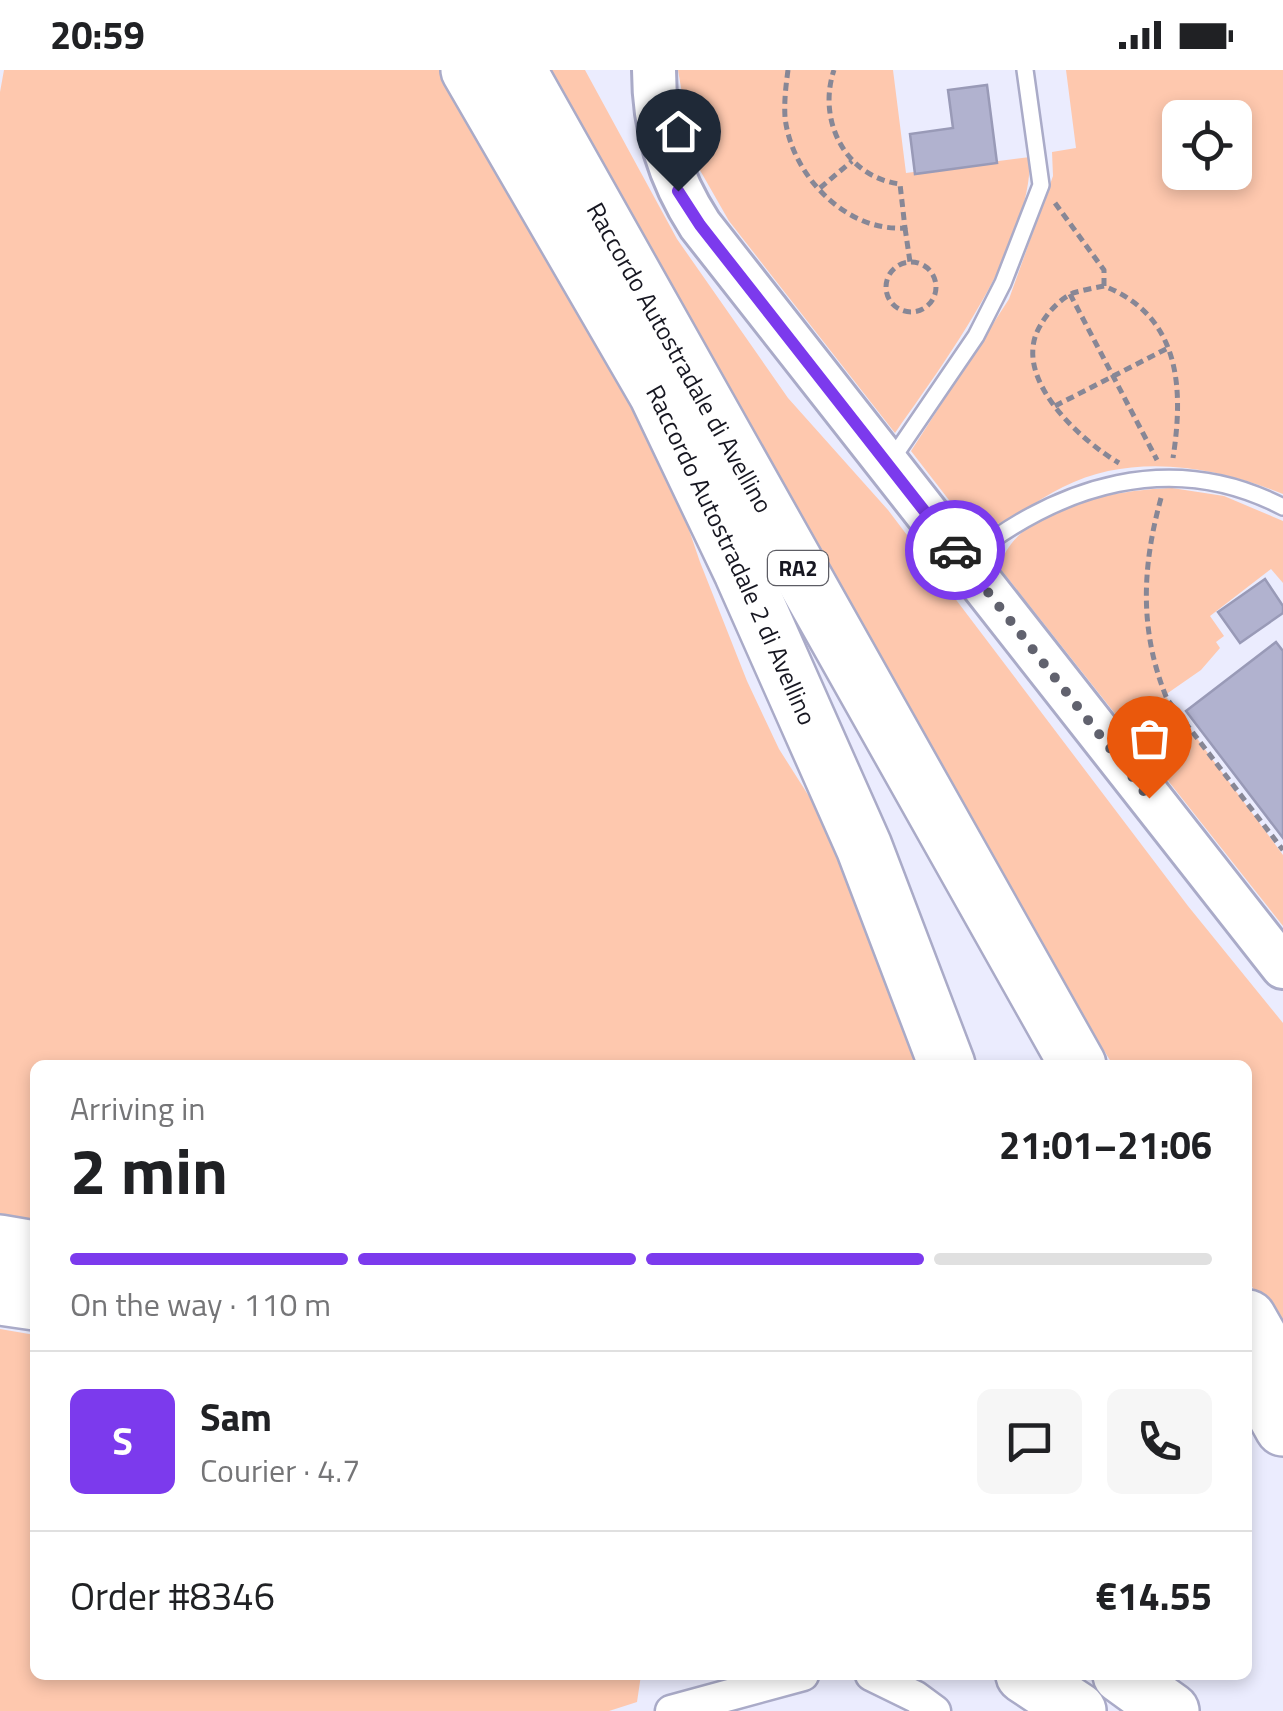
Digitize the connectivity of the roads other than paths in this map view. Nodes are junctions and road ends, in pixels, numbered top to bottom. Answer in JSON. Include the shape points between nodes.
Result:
{"nodes":[{"id":1,"x":470,"y":70,"type":"edge"},
{"id":2,"x":518,"y":70,"type":"edge"},
{"id":3,"x":654,"y":70,"type":"edge"},
{"id":4,"x":1025,"y":70,"type":"edge"},
{"id":5,"x":888,"y":466,"type":"junction"},
{"id":6,"x":1283,"y":507,"type":"edge"},
{"id":7,"x":964,"y":561,"type":"junction"},
{"id":8,"x":973,"y":878,"type":"junction"},
{"id":9,"x":1283,"y":967,"type":"edge"},
{"id":10,"x":946,"y":1060,"type":"edge"},
{"id":11,"x":1075,"y":1060,"type":"edge"},
{"id":12,"x":1098,"y":1060,"type":"edge"},
{"id":13,"x":0,"y":1244,"type":"edge"},
{"id":14,"x":30,"y":1248,"type":"edge"},
{"id":15,"x":0,"y":1296,"type":"edge"},
{"id":16,"x":30,"y":1301,"type":"edge"},
{"id":17,"x":1252,"y":1325,"type":"edge"},
{"id":18,"x":1252,"y":1373,"type":"edge"},
{"id":19,"x":1283,"y":1379,"type":"edge"},
{"id":20,"x":1283,"y":1428,"type":"edge"},
{"id":21,"x":792,"y":1680,"type":"edge"},
{"id":22,"x":880,"y":1680,"type":"edge"},
{"id":23,"x":1002,"y":1680,"type":"edge"},
{"id":24,"x":1032,"y":1680,"type":"edge"},
{"id":25,"x":1128,"y":1680,"type":"edge"},
{"id":26,"x":745,"y":1702,"type":"edge"},
{"id":27,"x":672,"y":1711,"type":"edge"},
{"id":28,"x":935,"y":1711,"type":"edge"},
{"id":29,"x":1044,"y":1711,"type":"edge"},
{"id":30,"x":1078,"y":1711,"type":"edge"},
{"id":31,"x":1172,"y":1711,"type":"edge"}],
"edges":[{"from":1,"to":10,"type":"highway","name":"Raccordo Autostradale 2 di Avellino","number":"RA2","via":[[657,394],[864,847]]},
{"from":2,"to":8,"type":"highway","name":"Raccordo Autostradale di Avellino","number":"RA2"},
{"from":3,"to":5,"type":"street","via":[[658,133],[678,191]]},
{"from":4,"to":5,"type":"lane","via":[[1041,184],[976,336]]},
{"from":5,"to":7,"type":"street"},
{"from":6,"to":7,"type":"lane","via":[[1213,480],[1165,475],[1118,482],[1059,500]]},
{"from":7,"to":9,"type":"street"},
{"from":8,"to":11,"type":"highway","name":"Raccordo Autostradale di Avellino","number":"RA2"},
{"from":8,"to":12,"type":"highway","via":[[1038,956]]},
{"from":13,"to":14,"type":"highway"},
{"from":15,"to":16,"type":"highway"},
{"from":17,"to":19,"type":"highway"},
{"from":18,"to":20,"type":"highway"},
{"from":21,"to":26,"type":"street"},
{"from":22,"to":28,"type":"street"},
{"from":23,"to":29,"type":"highway"},
{"from":24,"to":30,"type":"highway"},
{"from":25,"to":31,"type":"highway"},
{"from":26,"to":27,"type":"street"}]}
